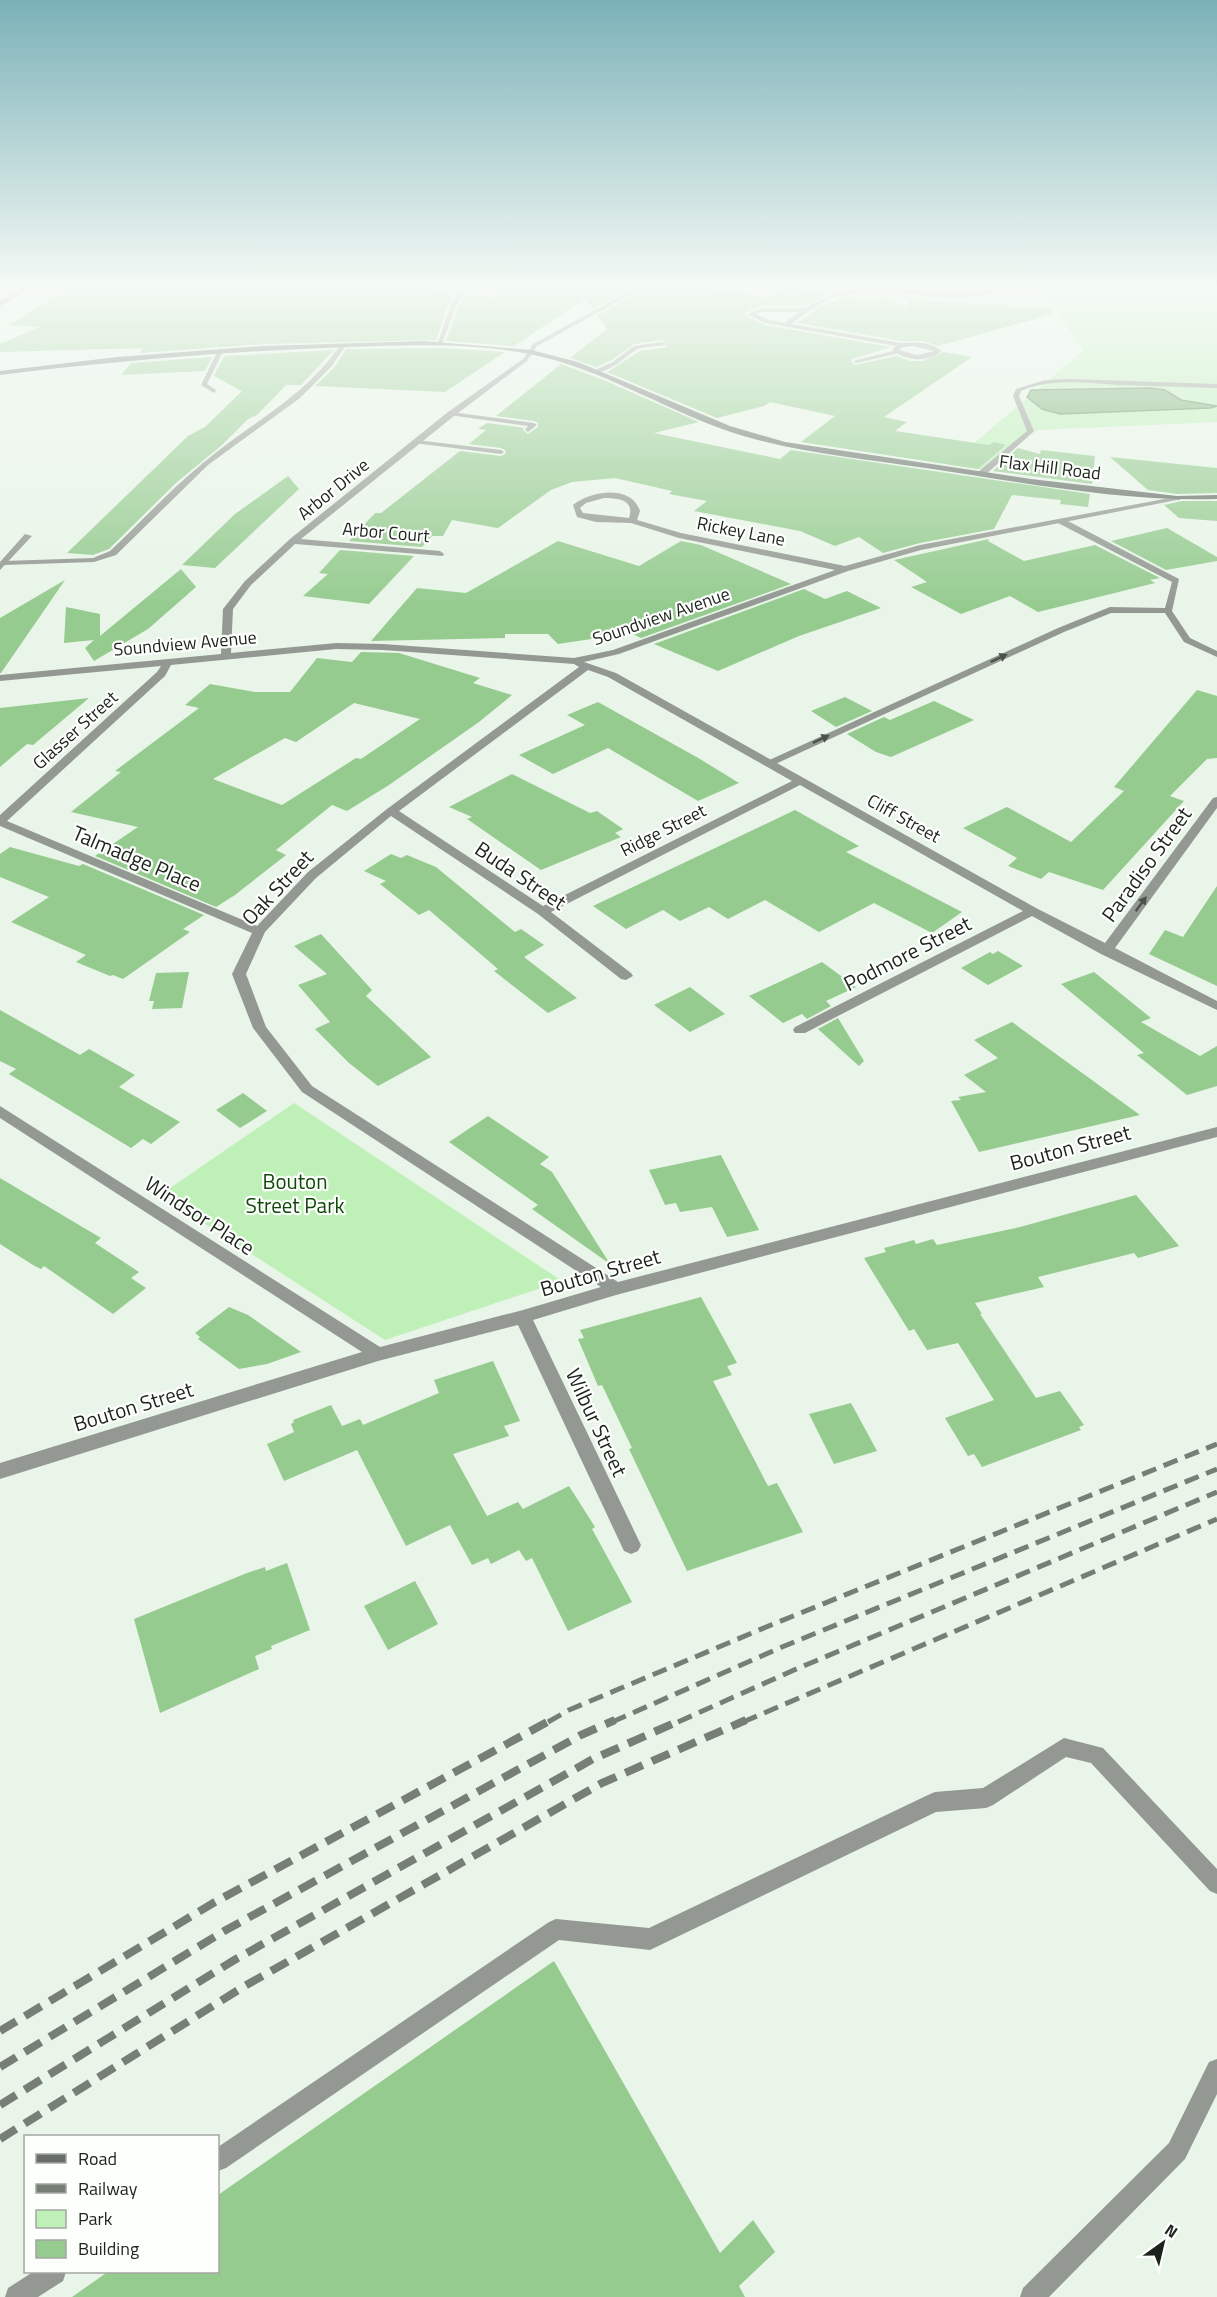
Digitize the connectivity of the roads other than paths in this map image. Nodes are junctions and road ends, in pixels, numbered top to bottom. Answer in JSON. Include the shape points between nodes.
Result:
{"nodes":[{"id":1,"x":302,"y":394,"type":"edge"},
{"id":2,"x":478,"y":394,"type":"edge"},
{"id":3,"x":649,"y":394,"type":"edge"},
{"id":4,"x":1017,"y":394,"type":"edge"},
{"id":5,"x":451,"y":414,"type":"junction"},
{"id":6,"x":534,"y":425,"type":"dead end"},
{"id":7,"x":416,"y":442,"type":"junction"},
{"id":8,"x":501,"y":452,"type":"dead end"},
{"id":9,"x":981,"y":474,"type":"junction"},
{"id":10,"x":1217,"y":497,"type":"edge"},
{"id":11,"x":1177,"y":498,"type":"junction"},
{"id":12,"x":1061,"y":520,"type":"junction"},
{"id":13,"x":632,"y":521,"type":"junction"},
{"id":14,"x":28,"y":536,"type":"dead end"},
{"id":15,"x":293,"y":541,"type":"junction"},
{"id":16,"x":440,"y":554,"type":"dead end"},
{"id":17,"x":2,"y":565,"type":"edge"},
{"id":18,"x":845,"y":569,"type":"junction"},
{"id":19,"x":1168,"y":611,"type":"junction"},
{"id":20,"x":1217,"y":654,"type":"edge"},
{"id":21,"x":225,"y":655,"type":"junction"},
{"id":22,"x":168,"y":661,"type":"junction"},
{"id":23,"x":574,"y":661,"type":"junction"},
{"id":24,"x":587,"y":666,"type":"junction"},
{"id":25,"x":0,"y":678,"type":"edge"},
{"id":26,"x":768,"y":764,"type":"junction"},
{"id":27,"x":800,"y":781,"type":"junction"},
{"id":28,"x":1217,"y":800,"type":"edge"},
{"id":29,"x":391,"y":811,"type":"junction"},
{"id":30,"x":0,"y":821,"type":"edge"},
{"id":31,"x":543,"y":911,"type":"junction"},
{"id":32,"x":1032,"y":911,"type":"junction"},
{"id":33,"x":259,"y":931,"type":"junction"},
{"id":34,"x":1106,"y":951,"type":"junction"},
{"id":35,"x":626,"y":976,"type":"dead end"},
{"id":36,"x":1217,"y":1006,"type":"edge"},
{"id":37,"x":800,"y":1030,"type":"dead end"},
{"id":38,"x":0,"y":1112,"type":"edge"},
{"id":39,"x":1217,"y":1132,"type":"edge"},
{"id":40,"x":616,"y":1289,"type":"junction"},
{"id":41,"x":523,"y":1317,"type":"junction"},
{"id":42,"x":378,"y":1354,"type":"junction"},
{"id":43,"x":0,"y":1471,"type":"edge"},
{"id":44,"x":631,"y":1545,"type":"dead end"},
{"id":45,"x":1217,"y":1884,"type":"edge"},
{"id":46,"x":1217,"y":2070,"type":"edge"},
{"id":47,"x":219,"y":2159,"type":"edge"},
{"id":48,"x":51,"y":2273,"type":"edge"},
{"id":49,"x":17,"y":2297,"type":"edge"},
{"id":50,"x":1032,"y":2297,"type":"edge"}],
"edges":[{"from":1,"to":17,"type":"lane","via":[[206,464],[113,553],[94,560]]},
{"from":2,"to":5,"type":"street","name":"Arbor Drive"},
{"from":3,"to":9,"type":"main road","name":"Flax Hill Road","via":[[752,437]]},
{"from":4,"to":9,"type":"lane","via":[[1031,431]]},
{"from":5,"to":6,"type":"lane"},
{"from":5,"to":7,"type":"street","name":"Arbor Drive"},
{"from":7,"to":8,"type":"lane"},
{"from":7,"to":15,"type":"street","name":"Arbor Drive"},
{"from":9,"to":11,"type":"main road","name":"Flax Hill Road"},
{"from":10,"to":11,"type":"main road","name":"Flax Hill Road"},
{"from":11,"to":12,"type":"street","name":"Soundview Avenue"},
{"from":12,"to":18,"type":"street","name":"Soundview Avenue","via":[[951,540]]},
{"from":12,"to":19,"type":"lane","via":[[1176,580]]},
{"from":13,"to":13,"type":"street","name":"Rickey Lane","via":[[596,519],[580,515],[576,507],[598,496],[627,499],[636,509]]},
{"from":13,"to":18,"type":"street","name":"Rickey Lane","via":[[679,535]]},
{"from":14,"to":17,"type":"street"},
{"from":15,"to":16,"type":"street","name":"Arbor Court"},
{"from":15,"to":21,"type":"street","name":"Arbor Drive","via":[[248,583],[228,609]]},
{"from":18,"to":23,"type":"street","name":"Soundview Avenue","via":[[616,652]]},
{"from":19,"to":20,"type":"lane","via":[[1187,640]]},
{"from":26,"to":19,"type":"lane","one_way":true,"via":[[1110,610]]},
{"from":21,"to":22,"type":"street","name":"Soundview Avenue"},
{"from":21,"to":23,"type":"street","name":"Soundview Avenue","via":[[383,646]]},
{"from":22,"to":25,"type":"street","name":"Soundview Avenue"},
{"from":22,"to":30,"type":"street","name":"Glasser Street","via":[[161,674]]},
{"from":23,"to":24,"type":"street","name":"Cliff Street"},
{"from":24,"to":26,"type":"street","name":"Cliff Street","via":[[612,675]]},
{"from":24,"to":29,"type":"street","name":"Oak Street"},
{"from":26,"to":27,"type":"street","name":"Cliff Street"},
{"from":27,"to":31,"type":"street","name":"Ridge Street"},
{"from":27,"to":32,"type":"street","name":"Cliff Street"},
{"from":34,"to":28,"type":"street","name":"Paradiso Street","one_way":true},
{"from":29,"to":31,"type":"street","name":"Buda Street"},
{"from":29,"to":33,"type":"street","name":"Oak Street","via":[[312,875]]},
{"from":30,"to":33,"type":"street","name":"Talmadge Place"},
{"from":31,"to":35,"type":"street","name":"Buda Street"},
{"from":32,"to":34,"type":"street","name":"Cliff Street"},
{"from":32,"to":37,"type":"street","name":"Podmore Street"},
{"from":33,"to":40,"type":"street","name":"Oak Street","via":[[239,974],[260,1028],[307,1089]]},
{"from":34,"to":36,"type":"street","name":"Cliff Street"},
{"from":38,"to":42,"type":"street","name":"Windsor Place"},
{"from":39,"to":40,"type":"street","name":"Bouton Street"},
{"from":40,"to":41,"type":"street","name":"Bouton Street"},
{"from":41,"to":42,"type":"street","name":"Bouton Street"},
{"from":41,"to":44,"type":"street","name":"Wilbur Street"},
{"from":42,"to":43,"type":"street","name":"Bouton Street"},
{"from":45,"to":47,"type":"lane","via":[[1096,1755],[1064,1747],[986,1798],[935,1802],[650,1940],[556,1929]]},
{"from":46,"to":50,"type":"lane","via":[[1177,2151]]},
{"from":48,"to":49,"type":"lane"}]}
